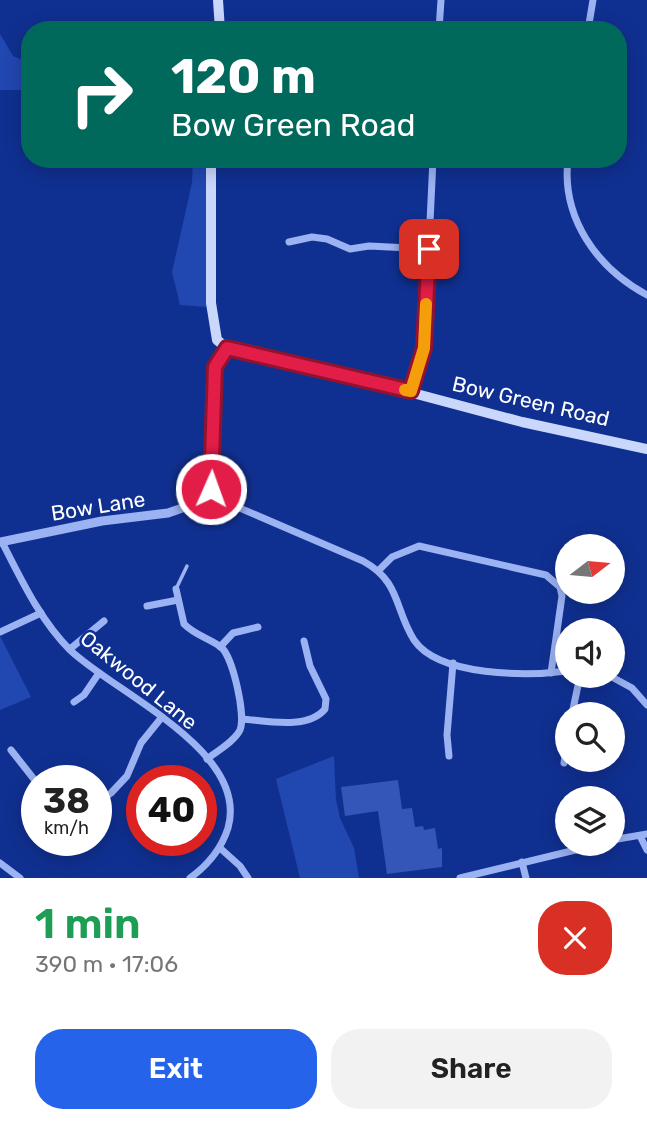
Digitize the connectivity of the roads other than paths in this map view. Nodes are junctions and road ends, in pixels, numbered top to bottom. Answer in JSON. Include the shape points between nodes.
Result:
{"nodes":[{"id":1,"x":218,"y":0,"type":"edge"},
{"id":2,"x":441,"y":0,"type":"edge"},
{"id":3,"x":593,"y":0,"type":"edge"},
{"id":4,"x":219,"y":21,"type":"edge"},
{"id":5,"x":440,"y":21,"type":"edge"},
{"id":6,"x":590,"y":21,"type":"edge"},
{"id":7,"x":211,"y":168,"type":"edge"},
{"id":8,"x":433,"y":168,"type":"edge"},
{"id":9,"x":568,"y":168,"type":"edge"},
{"id":10,"x":289,"y":242,"type":"dead end"},
{"id":11,"x":429,"y":249,"type":"junction"},
{"id":12,"x":647,"y":295,"type":"edge"},
{"id":13,"x":227,"y":348,"type":"junction"},
{"id":14,"x":411,"y":391,"type":"junction"},
{"id":15,"x":647,"y":449,"type":"edge"},
{"id":16,"x":214,"y":497,"type":"junction"},
{"id":17,"x":1,"y":542,"type":"edge"},
{"id":18,"x":187,"y":566,"type":"dead end"},
{"id":19,"x":379,"y":570,"type":"junction"},
{"id":20,"x":176,"y":589,"type":"joint"},
{"id":21,"x":178,"y":600,"type":"junction"},
{"id":22,"x":147,"y":606,"type":"dead end"},
{"id":23,"x":41,"y":613,"type":"junction"},
{"id":24,"x":104,"y":621,"type":"dead end"},
{"id":25,"x":258,"y":626,"type":"dead end"},
{"id":26,"x":0,"y":632,"type":"edge"},
{"id":27,"x":303,"y":641,"type":"dead end"},
{"id":28,"x":220,"y":647,"type":"junction"},
{"id":29,"x":70,"y":649,"type":"junction"},
{"id":30,"x":453,"y":663,"type":"junction"},
{"id":31,"x":555,"y":672,"type":"edge"},
{"id":32,"x":99,"y":673,"type":"junction"},
{"id":33,"x":551,"y":673,"type":"junction"},
{"id":34,"x":625,"y":684,"type":"edge"},
{"id":35,"x":74,"y":702,"type":"dead end"},
{"id":36,"x":647,"y":705,"type":"edge"},
{"id":37,"x":162,"y":717,"type":"junction"},
{"id":38,"x":242,"y":719,"type":"junction"},
{"id":39,"x":11,"y":750,"type":"dead end"},
{"id":40,"x":449,"y":756,"type":"dead end"},
{"id":41,"x":207,"y":759,"type":"junction"},
{"id":42,"x":23,"y":765,"type":"edge"},
{"id":43,"x":112,"y":792,"type":"edge"},
{"id":44,"x":643,"y":835,"type":"edge"},
{"id":45,"x":625,"y":838,"type":"edge"},
{"id":46,"x":220,"y":848,"type":"junction"},
{"id":47,"x":647,"y":849,"type":"edge"},
{"id":48,"x":555,"y":854,"type":"edge"},
{"id":49,"x":522,"y":862,"type":"junction"},
{"id":50,"x":0,"y":863,"type":"edge"},
{"id":51,"x":472,"y":876,"type":"edge"},
{"id":52,"x":20,"y":878,"type":"edge"},
{"id":53,"x":190,"y":878,"type":"edge"},
{"id":54,"x":248,"y":878,"type":"edge"},
{"id":55,"x":460,"y":878,"type":"edge"},
{"id":56,"x":526,"y":878,"type":"edge"}],
"edges":[{"from":1,"to":4,"type":"main road"},
{"from":2,"to":5,"type":"street"},
{"from":3,"to":6,"type":"street"},
{"from":7,"to":13,"type":"main road","via":[[211,303],[217,340]]},
{"from":8,"to":11,"type":"street"},
{"from":9,"to":12,"type":"street","via":[[570,201],[587,242],[610,270]]},
{"from":10,"to":11,"type":"street","via":[[312,237],[349,249]]},
{"from":11,"to":14,"type":"street","via":[[424,348]]},
{"from":13,"to":14,"type":"main road","name":"Bow Green Road"},
{"from":13,"to":16,"type":"street","via":[[215,367]]},
{"from":14,"to":15,"type":"main road","name":"Bow Green Road","via":[[522,422]]},
{"from":16,"to":17,"type":"street","name":"Bow Lane","via":[[168,513]]},
{"from":16,"to":19,"type":"street"},
{"from":17,"to":23,"type":"street","name":"Oakwood Lane"},
{"from":18,"to":20,"type":"lane"},
{"from":19,"to":30,"type":"street","via":[[394,590],[415,640],[427,653]]},
{"from":19,"to":33,"type":"street","via":[[392,557],[419,546],[546,575],[560,587],[562,596]]},
{"from":20,"to":21,"type":"street"},
{"from":21,"to":22,"type":"street"},
{"from":21,"to":28,"type":"street","via":[[184,624]]},
{"from":23,"to":26,"type":"street"},
{"from":23,"to":29,"type":"street","name":"Oakwood Lane"},
{"from":24,"to":29,"type":"street"},
{"from":25,"to":28,"type":"street","via":[[233,633]]},
{"from":27,"to":38,"type":"street","via":[[326,699],[325,709],[310,720]]},
{"from":28,"to":38,"type":"street","via":[[232,664]]},
{"from":29,"to":32,"type":"street","name":"Oakwood Lane"},
{"from":30,"to":33,"type":"street","via":[[494,672]]},
{"from":30,"to":40,"type":"street"},
{"from":31,"to":33,"type":"street"},
{"from":32,"to":35,"type":"street"},
{"from":32,"to":37,"type":"street","name":"Oakwood Lane"},
{"from":34,"to":36,"type":"street"},
{"from":37,"to":41,"type":"street","name":"Oakwood Lane"},
{"from":37,"to":43,"type":"street","via":[[141,743],[127,776]]},
{"from":38,"to":41,"type":"street","via":[[234,738]]},
{"from":39,"to":42,"type":"street"},
{"from":41,"to":46,"type":"street","name":"Oakwood Lane","via":[[222,779],[231,804]]},
{"from":44,"to":45,"type":"street"},
{"from":44,"to":47,"type":"street"},
{"from":46,"to":53,"type":"street","name":"Oakwood Lane"},
{"from":46,"to":54,"type":"street"},
{"from":48,"to":49,"type":"street"},
{"from":49,"to":51,"type":"street"},
{"from":49,"to":56,"type":"street"},
{"from":50,"to":52,"type":"street"},
{"from":51,"to":55,"type":"street"}]}
